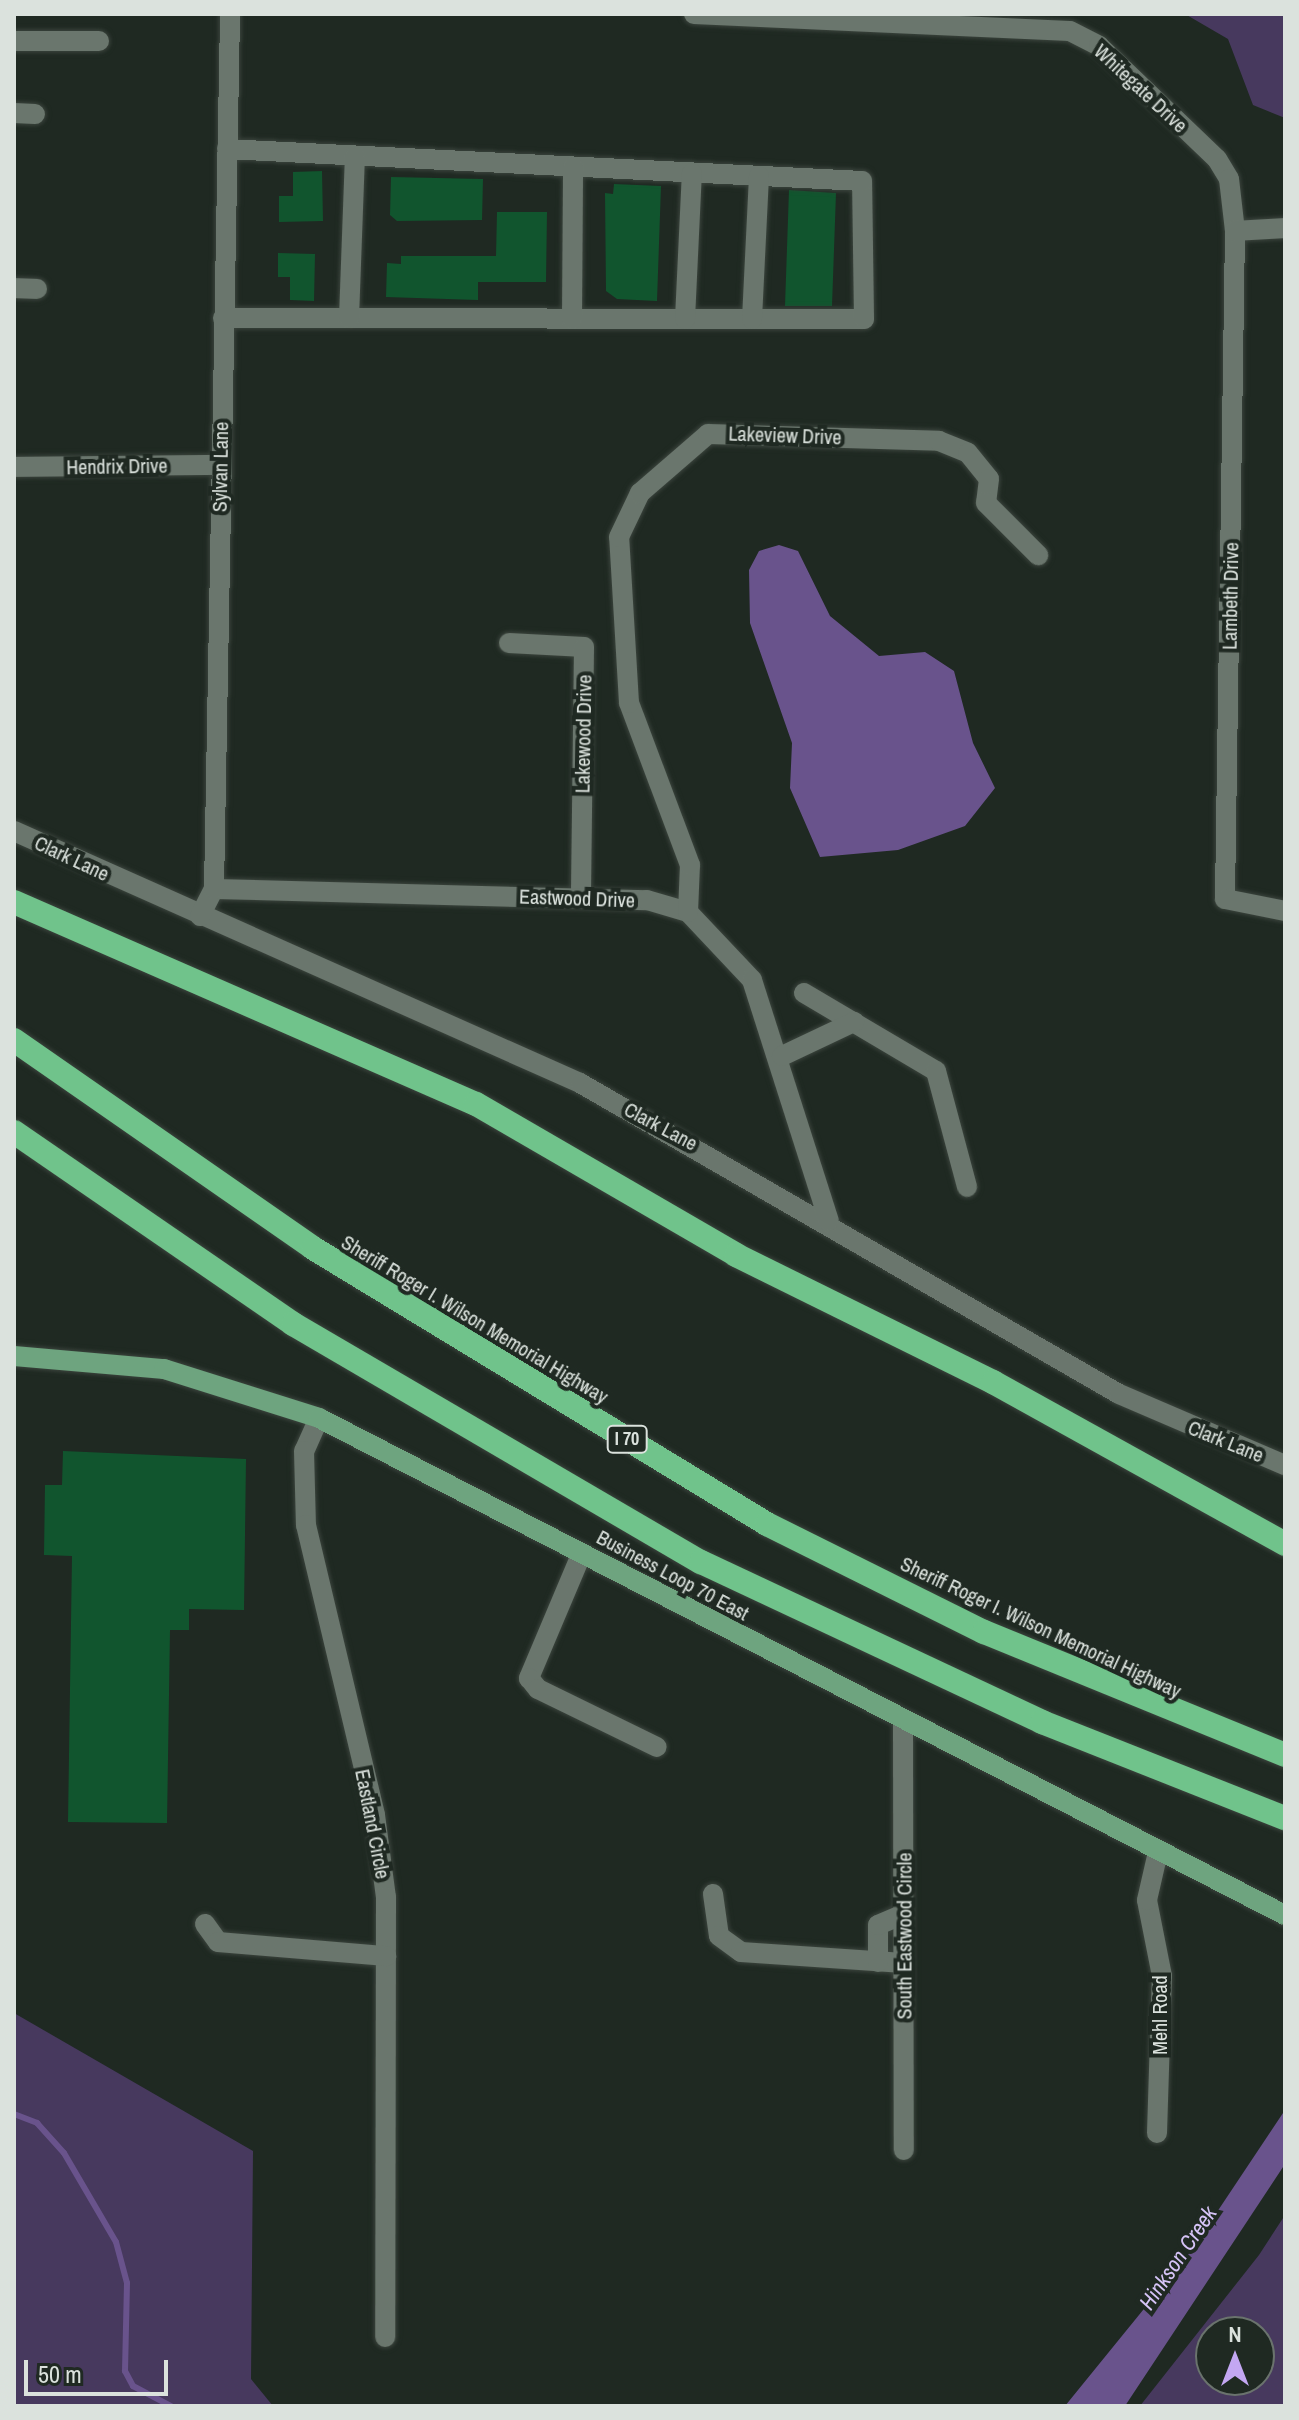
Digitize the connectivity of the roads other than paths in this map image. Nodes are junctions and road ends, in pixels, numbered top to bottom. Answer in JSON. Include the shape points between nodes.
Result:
{"nodes":[{"id":1,"x":230,"y":14,"type":"edge"},
{"id":2,"x":694,"y":14,"type":"edge"},
{"id":3,"x":734,"y":14,"type":"edge"},
{"id":4,"x":14,"y":41,"type":"edge"},
{"id":5,"x":99,"y":41,"type":"dead end"},
{"id":6,"x":227,"y":149,"type":"junction"},
{"id":7,"x":355,"y":156,"type":"junction"},
{"id":8,"x":573,"y":167,"type":"junction"},
{"id":9,"x":692,"y":173,"type":"junction"},
{"id":10,"x":759,"y":176,"type":"junction"},
{"id":11,"x":1285,"y":228,"type":"edge"},
{"id":12,"x":1235,"y":231,"type":"junction"},
{"id":13,"x":14,"y":288,"type":"edge"},
{"id":14,"x":37,"y":289,"type":"dead end"},
{"id":15,"x":223,"y":318,"type":"junction"},
{"id":16,"x":349,"y":318,"type":"junction"},
{"id":17,"x":572,"y":319,"type":"junction"},
{"id":18,"x":685,"y":319,"type":"junction"},
{"id":19,"x":752,"y":319,"type":"junction"},
{"id":20,"x":220,"y":465,"type":"junction"},
{"id":21,"x":14,"y":467,"type":"edge"},
{"id":22,"x":1038,"y":555,"type":"dead end"},
{"id":23,"x":509,"y":643,"type":"dead end"},
{"id":24,"x":14,"y":831,"type":"edge"},
{"id":25,"x":214,"y":889,"type":"junction"},
{"id":26,"x":581,"y":898,"type":"junction"},
{"id":27,"x":14,"y":902,"type":"edge"},
{"id":28,"x":1285,"y":911,"type":"edge"},
{"id":29,"x":688,"y":912,"type":"junction"},
{"id":30,"x":200,"y":916,"type":"junction"},
{"id":31,"x":804,"y":993,"type":"dead end"},
{"id":32,"x":854,"y":1022,"type":"junction"},
{"id":33,"x":14,"y":1040,"type":"edge"},
{"id":34,"x":782,"y":1056,"type":"junction"},
{"id":35,"x":14,"y":1132,"type":"edge"},
{"id":36,"x":967,"y":1187,"type":"dead end"},
{"id":37,"x":829,"y":1221,"type":"junction"},
{"id":38,"x":14,"y":1356,"type":"edge"},
{"id":39,"x":319,"y":1418,"type":"junction"},
{"id":40,"x":1285,"y":1465,"type":"edge"},
{"id":41,"x":1285,"y":1544,"type":"edge"},
{"id":42,"x":581,"y":1555,"type":"junction"},
{"id":43,"x":903,"y":1722,"type":"junction"},
{"id":44,"x":657,"y":1747,"type":"dead end"},
{"id":45,"x":1285,"y":1755,"type":"edge"},
{"id":46,"x":1285,"y":1818,"type":"edge"},
{"id":47,"x":1158,"y":1852,"type":"junction"},
{"id":48,"x":713,"y":1894,"type":"dead end"},
{"id":49,"x":904,"y":1914,"type":"junction"},
{"id":50,"x":1285,"y":1915,"type":"edge"},
{"id":51,"x":205,"y":1924,"type":"dead end"},
{"id":52,"x":386,"y":1956,"type":"junction"},
{"id":53,"x":878,"y":1962,"type":"junction"},
{"id":54,"x":904,"y":1963,"type":"junction"},
{"id":55,"x":1157,"y":2133,"type":"dead end"},
{"id":56,"x":904,"y":2150,"type":"dead end"},
{"id":57,"x":385,"y":2337,"type":"dead end"}],
"edges":[{"from":1,"to":6,"type":"street","name":"Sylvan Lane"},
{"from":2,"to":3,"type":"street","name":"Whitegate Drive"},
{"from":3,"to":12,"type":"street","name":"Whitegate Drive","via":[[1070,31],[1099,46],[1217,159],[1229,179]]},
{"from":4,"to":5,"type":"street"},
{"from":6,"to":7,"type":"street"},
{"from":6,"to":15,"type":"street","name":"Sylvan Lane"},
{"from":7,"to":8,"type":"street"},
{"from":7,"to":16,"type":"street"},
{"from":8,"to":9,"type":"street"},
{"from":8,"to":17,"type":"street"},
{"from":9,"to":10,"type":"street"},
{"from":9,"to":18,"type":"street"},
{"from":10,"to":19,"type":"street"},
{"from":10,"to":19,"type":"street","via":[[862,181],[864,319]]},
{"from":11,"to":12,"type":"street"},
{"from":12,"to":28,"type":"street","name":"Lambeth Drive","via":[[1225,899]]},
{"from":13,"to":14,"type":"street"},
{"from":15,"to":16,"type":"street"},
{"from":15,"to":20,"type":"street","name":"Sylvan Lane"},
{"from":16,"to":17,"type":"street"},
{"from":17,"to":18,"type":"street"},
{"from":18,"to":19,"type":"street"},
{"from":20,"to":21,"type":"street","name":"Hendrix Drive"},
{"from":20,"to":25,"type":"street","name":"Sylvan Lane"},
{"from":22,"to":29,"type":"street","name":"Lakeview Drive","via":[[986,503],[989,479],[968,453],[939,441],[708,434],[640,493],[619,537],[629,703],[690,865]]},
{"from":23,"to":26,"type":"street","name":"Lakewood Drive","via":[[584,647]]},
{"from":24,"to":30,"type":"street","name":"Clark Lane"},
{"from":25,"to":26,"type":"street","name":"Eastwood Drive"},
{"from":25,"to":30,"type":"street","name":"Sylvan Lane"},
{"from":26,"to":29,"type":"street","name":"Eastwood Drive","via":[[647,900]]},
{"from":27,"to":41,"type":"highway","via":[[476,1104],[736,1255],[993,1382]]},
{"from":29,"to":34,"type":"street","via":[[752,980]]},
{"from":30,"to":37,"type":"street","name":"Clark Lane","via":[[580,1083]]},
{"from":31,"to":32,"type":"street"},
{"from":32,"to":34,"type":"street"},
{"from":32,"to":36,"type":"street","via":[[936,1071]]},
{"from":33,"to":45,"type":"highway","name":"Sheriff Roger I. Wilson Memorial Highway","number":"I 70","via":[[313,1248],[767,1524],[984,1632]]},
{"from":34,"to":37,"type":"street"},
{"from":35,"to":46,"type":"highway","via":[[293,1324],[701,1562],[1042,1722]]},
{"from":37,"to":40,"type":"street","name":"Clark Lane","via":[[1119,1394]]},
{"from":38,"to":39,"type":"main road","name":"Business Loop 70 East","via":[[164,1369]]},
{"from":39,"to":42,"type":"main road","name":"Business Loop 70 East"},
{"from":39,"to":52,"type":"street","name":"Eastland Circle","via":[[304,1451],[300,1483],[382,1852]]},
{"from":42,"to":43,"type":"main road","name":"Business Loop 70 East"},
{"from":42,"to":44,"type":"street","via":[[529,1678],[538,1689]]},
{"from":43,"to":47,"type":"main road","name":"Business Loop 70 East"},
{"from":43,"to":49,"type":"street","name":"South Eastwood Circle"},
{"from":47,"to":50,"type":"main road","name":"Business Loop 70 East"},
{"from":47,"to":55,"type":"street","name":"Mehl Road","via":[[1147,1900],[1162,1976]]},
{"from":48,"to":53,"type":"street","via":[[726,1946],[788,1958]]},
{"from":49,"to":53,"type":"street","via":[[878,1925]]},
{"from":49,"to":54,"type":"street","name":"South Eastwood Circle"},
{"from":51,"to":52,"type":"street","via":[[218,1942]]},
{"from":52,"to":57,"type":"street","name":"Eastland Circle"},
{"from":53,"to":54,"type":"street"},
{"from":54,"to":56,"type":"street","name":"South Eastwood Circle"}]}
